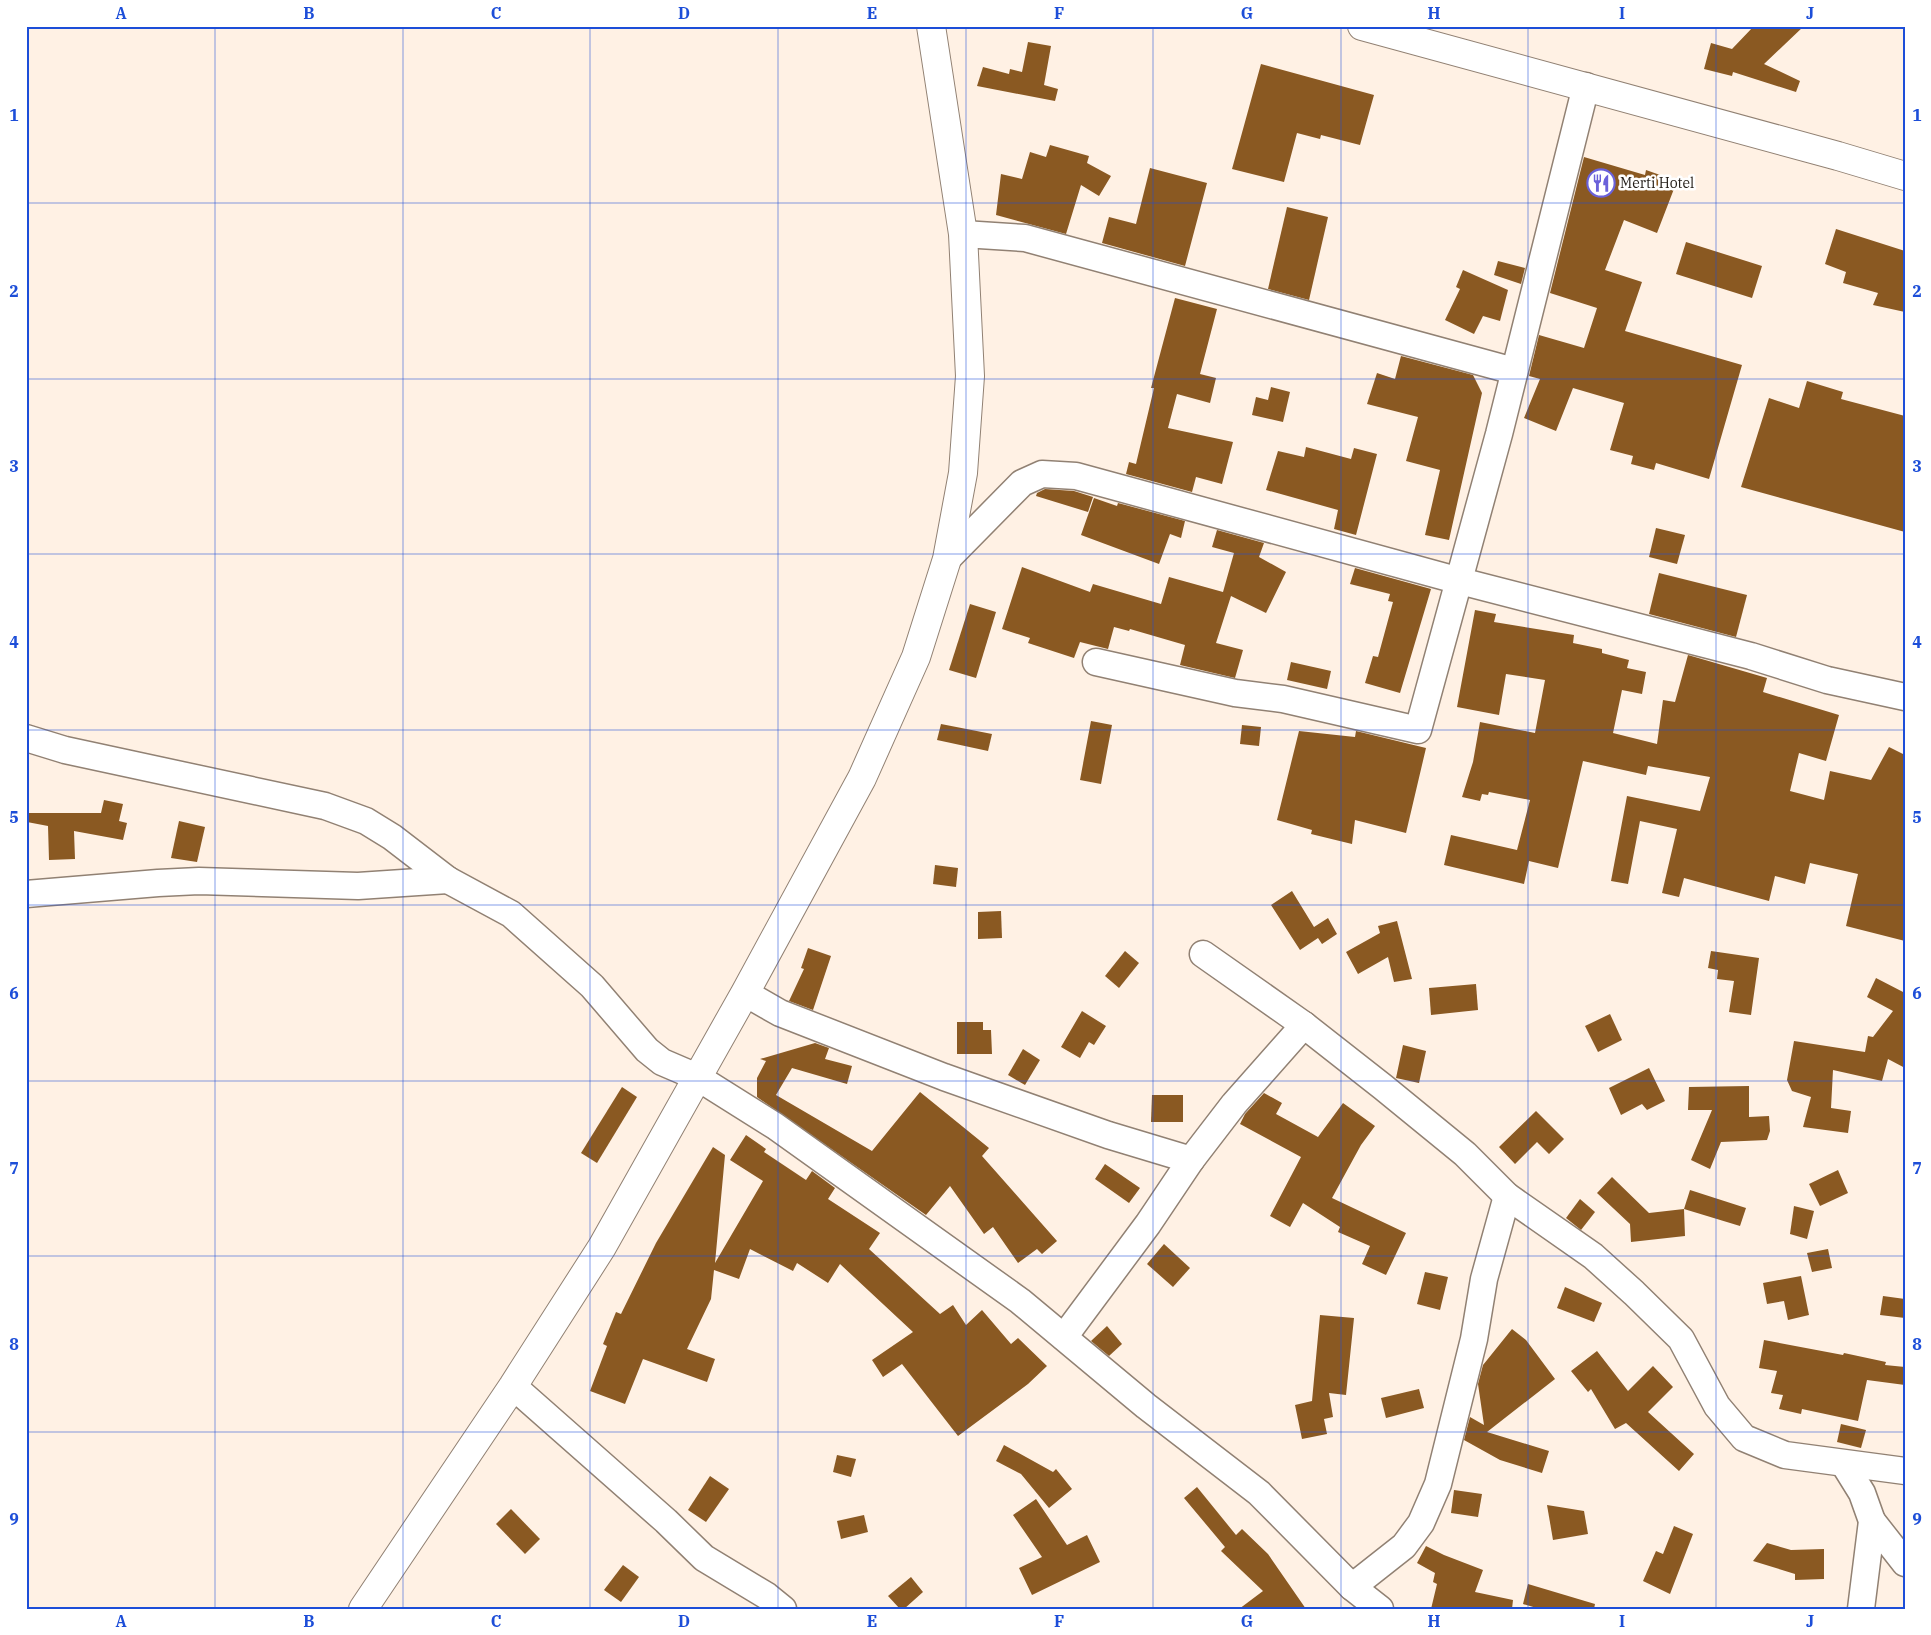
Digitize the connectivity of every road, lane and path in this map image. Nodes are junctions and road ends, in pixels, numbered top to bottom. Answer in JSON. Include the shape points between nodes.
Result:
{"nodes":[{"id":1,"x":931,"y":26,"type":"edge"},
{"id":2,"x":1362,"y":26,"type":"edge"},
{"id":3,"x":1406,"y":32,"type":"edge"},
{"id":4,"x":1586,"y":86,"type":"junction"},
{"id":5,"x":1905,"y":176,"type":"edge"},
{"id":6,"x":963,"y":234,"type":"junction"},
{"id":7,"x":1514,"y":372,"type":"junction"},
{"id":8,"x":947,"y":559,"type":"junction"},
{"id":9,"x":1460,"y":581,"type":"junction"},
{"id":10,"x":1096,"y":662,"type":"dead end"},
{"id":11,"x":1905,"y":697,"type":"edge"},
{"id":12,"x":26,"y":738,"type":"edge"},
{"id":13,"x":448,"y":880,"type":"junction"},
{"id":14,"x":26,"y":894,"type":"edge"},
{"id":15,"x":1203,"y":954,"type":"dead end"},
{"id":16,"x":745,"y":993,"type":"junction"},
{"id":17,"x":1304,"y":1026,"type":"junction"},
{"id":18,"x":697,"y":1078,"type":"junction"},
{"id":19,"x":1191,"y":1160,"type":"junction"},
{"id":20,"x":1507,"y":1196,"type":"junction"},
{"id":21,"x":1064,"y":1337,"type":"junction"},
{"id":22,"x":513,"y":1386,"type":"junction"},
{"id":23,"x":1844,"y":1464,"type":"junction"},
{"id":24,"x":1905,"y":1470,"type":"edge"},
{"id":25,"x":1872,"y":1520,"type":"junction"},
{"id":26,"x":1905,"y":1563,"type":"edge"},
{"id":27,"x":1352,"y":1587,"type":"junction"},
{"id":28,"x":363,"y":1609,"type":"edge"},
{"id":29,"x":782,"y":1609,"type":"edge"},
{"id":30,"x":1380,"y":1609,"type":"edge"},
{"id":31,"x":1861,"y":1609,"type":"edge"}],
"edges":[{"from":1,"to":6,"type":"main road"},
{"from":2,"to":3,"type":"main road"},
{"from":3,"to":4,"type":"main road"},
{"from":4,"to":5,"type":"main road"},
{"from":4,"to":7,"type":"street"},
{"from":6,"to":7,"type":"street","via":[[1025,238]]},
{"from":6,"to":8,"type":"main road","via":[[970,376],[963,473]]},
{"from":7,"to":9,"type":"street"},
{"from":8,"to":9,"type":"street","via":[[1022,483],[1042,474],[1076,476]]},
{"from":8,"to":16,"type":"main road","via":[[916,657],[862,778]]},
{"from":9,"to":10,"type":"street","via":[[1418,730],[1283,698],[1235,693]]},
{"from":9,"to":11,"type":"street","via":[[1751,656],[1827,680]]},
{"from":12,"to":13,"type":"street","via":[[65,750],[325,806],[366,821]]},
{"from":13,"to":14,"type":"street","via":[[358,886],[199,881]]},
{"from":13,"to":18,"type":"street","via":[[511,914],[592,986],[647,1050],[662,1062]]},
{"from":15,"to":17,"type":"street"},
{"from":16,"to":18,"type":"main road"},
{"from":16,"to":19,"type":"street","via":[[780,1013],[944,1077],[1108,1135]]},
{"from":17,"to":19,"type":"street","via":[[1234,1104]]},
{"from":17,"to":20,"type":"street","via":[[1465,1154]]},
{"from":18,"to":21,"type":"street","via":[[775,1126],[963,1259]]},
{"from":18,"to":22,"type":"main road","via":[[602,1247]]},
{"from":19,"to":21,"type":"street"},
{"from":20,"to":23,"type":"street","via":[[1593,1256],[1681,1339],[1717,1406],[1744,1438],[1785,1455]]},
{"from":20,"to":27,"type":"street","via":[[1484,1279],[1474,1339],[1438,1484],[1421,1523],[1404,1546]]},
{"from":21,"to":27,"type":"street","via":[[1146,1406],[1260,1493]]},
{"from":22,"to":28,"type":"main road"},
{"from":22,"to":29,"type":"street","via":[[704,1558],[767,1596]]},
{"from":23,"to":24,"type":"street"},
{"from":23,"to":25,"type":"street","via":[[1862,1493]]},
{"from":25,"to":26,"type":"street"},
{"from":25,"to":31,"type":"street"},
{"from":27,"to":30,"type":"street"}]}
